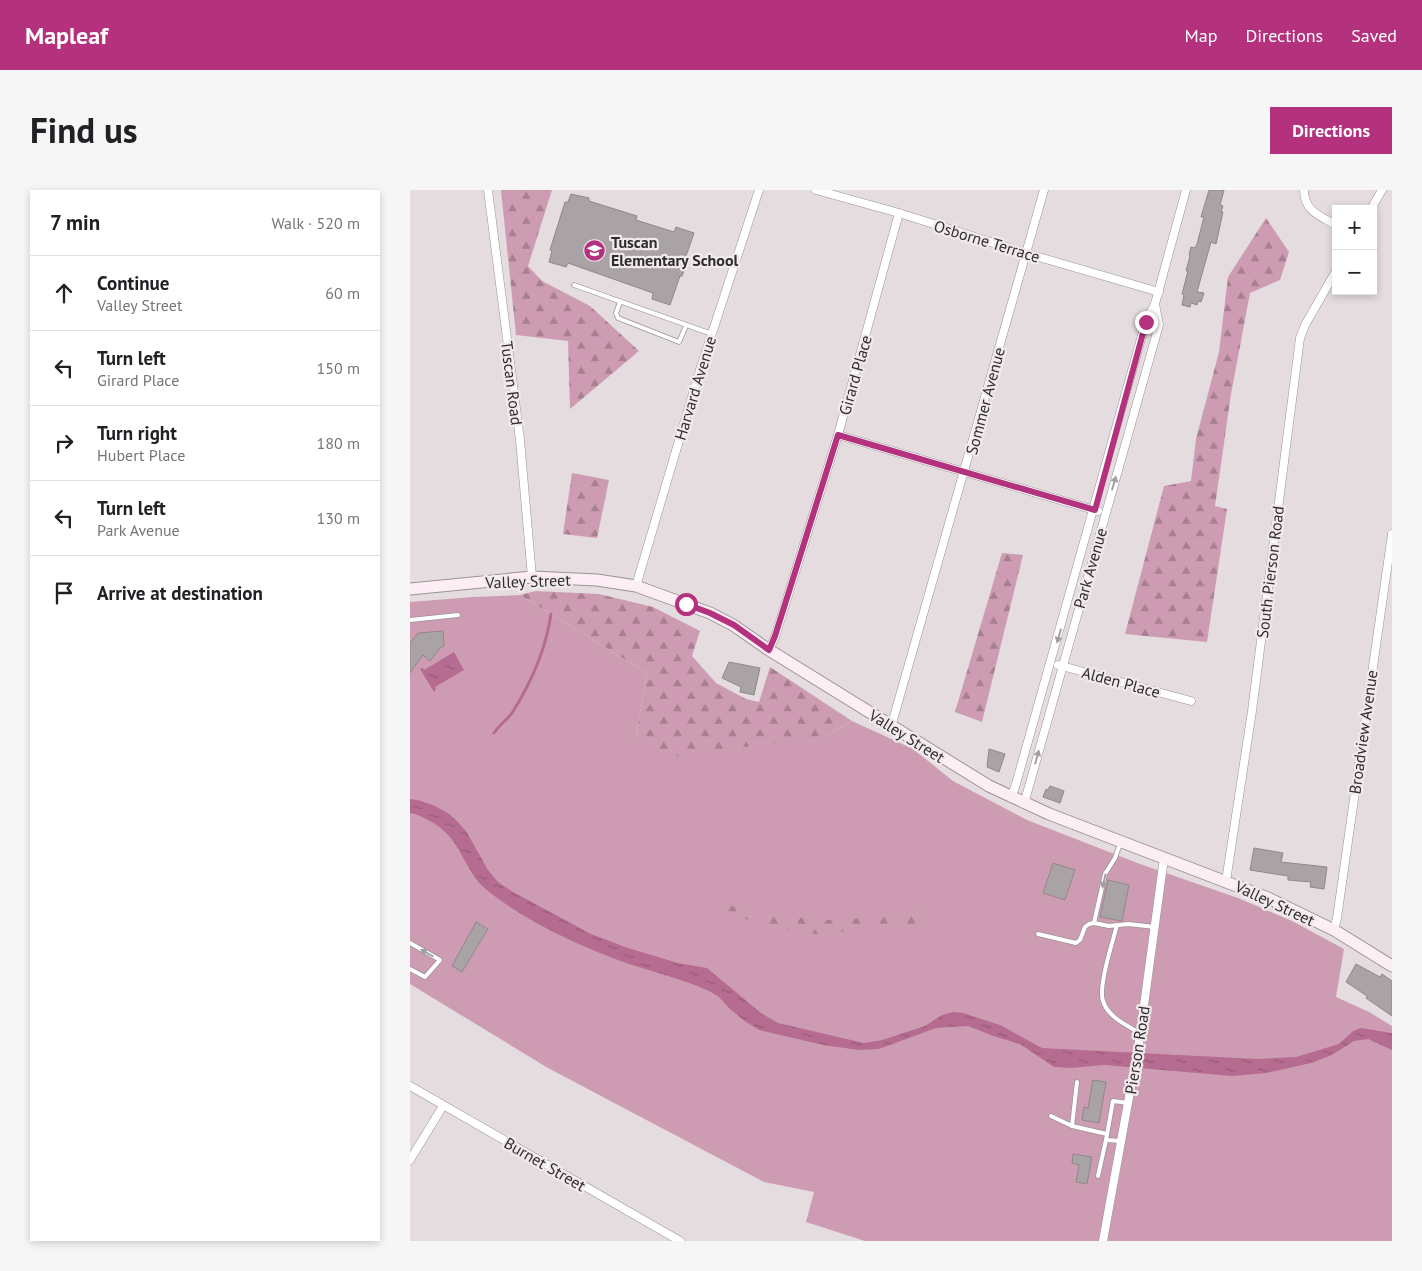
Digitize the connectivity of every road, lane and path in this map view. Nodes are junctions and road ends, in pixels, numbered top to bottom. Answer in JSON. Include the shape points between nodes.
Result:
{"nodes":[{"id":1,"x":488,"y":190,"type":"edge"},
{"id":2,"x":759,"y":190,"type":"edge"},
{"id":3,"x":816,"y":190,"type":"edge"},
{"id":4,"x":1044,"y":190,"type":"edge"},
{"id":5,"x":1186,"y":190,"type":"edge"},
{"id":6,"x":1304,"y":190,"type":"edge"},
{"id":7,"x":1382,"y":190,"type":"edge"},
{"id":8,"x":1373,"y":205,"type":"edge"},
{"id":9,"x":899,"y":213,"type":"junction"},
{"id":10,"x":1332,"y":223,"type":"edge"},
{"id":11,"x":1025,"y":254,"type":"junction"},
{"id":12,"x":1332,"y":278,"type":"edge"},
{"id":13,"x":574,"y":285,"type":"dead end"},
{"id":14,"x":1159,"y":292,"type":"junction"},
{"id":15,"x":620,"y":302,"type":"junction"},
{"id":16,"x":1155,"y":304,"type":"junction"},
{"id":17,"x":686,"y":326,"type":"junction"},
{"id":18,"x":712,"y":334,"type":"junction"},
{"id":19,"x":838,"y":435,"type":"junction"},
{"id":20,"x":965,"y":473,"type":"junction"},
{"id":21,"x":1095,"y":510,"type":"junction"},
{"id":22,"x":1106,"y":513,"type":"junction"},
{"id":23,"x":1392,"y":534,"type":"edge"},
{"id":24,"x":532,"y":577,"type":"junction"},
{"id":25,"x":636,"y":586,"type":"junction"},
{"id":26,"x":410,"y":589,"type":"edge"},
{"id":27,"x":1383,"y":590,"type":"junction"},
{"id":28,"x":1392,"y":592,"type":"edge"},
{"id":29,"x":458,"y":615,"type":"dead end"},
{"id":30,"x":410,"y":620,"type":"edge"},
{"id":31,"x":769,"y":650,"type":"junction"},
{"id":32,"x":1051,"y":663,"type":"junction"},
{"id":33,"x":1062,"y":666,"type":"junction"},
{"id":34,"x":1190,"y":701,"type":"dead end"},
{"id":35,"x":891,"y":726,"type":"junction"},
{"id":36,"x":1011,"y":798,"type":"junction"},
{"id":37,"x":1024,"y":804,"type":"junction"},
{"id":38,"x":1121,"y":842,"type":"junction"},
{"id":39,"x":1164,"y":858,"type":"junction"},
{"id":40,"x":1226,"y":881,"type":"junction"},
{"id":41,"x":1094,"y":923,"type":"junction"},
{"id":42,"x":1117,"y":925,"type":"junction"},
{"id":43,"x":1155,"y":928,"type":"junction"},
{"id":44,"x":1334,"y":930,"type":"junction"},
{"id":45,"x":1038,"y":934,"type":"dead end"},
{"id":46,"x":410,"y":943,"type":"edge"},
{"id":47,"x":1392,"y":966,"type":"edge"},
{"id":48,"x":410,"y":970,"type":"edge"},
{"id":49,"x":1140,"y":1033,"type":"junction"},
{"id":50,"x":1077,"y":1082,"type":"dead end"},
{"id":51,"x":410,"y":1086,"type":"edge"},
{"id":52,"x":1128,"y":1104,"type":"junction"},
{"id":53,"x":443,"y":1106,"type":"junction"},
{"id":54,"x":1050,"y":1116,"type":"dead end"},
{"id":55,"x":1072,"y":1126,"type":"junction"},
{"id":56,"x":1107,"y":1134,"type":"junction"},
{"id":57,"x":1106,"y":1140,"type":"junction"},
{"id":58,"x":1121,"y":1141,"type":"junction"},
{"id":59,"x":410,"y":1160,"type":"edge"},
{"id":60,"x":1098,"y":1176,"type":"dead end"},
{"id":61,"x":680,"y":1241,"type":"edge"},
{"id":62,"x":1103,"y":1241,"type":"edge"}],
"edges":[{"from":1,"to":24,"type":"street","name":"Tuscan Road","via":[[520,440]]},
{"from":2,"to":18,"type":"street","name":"Harvard Avenue"},
{"from":3,"to":9,"type":"street","name":"Osborne Terrace"},
{"from":4,"to":11,"type":"street","name":"Sommer Avenue"},
{"from":5,"to":14,"type":"street","name":"Park Avenue"},
{"from":6,"to":10,"type":"street","via":[[1309,209]]},
{"from":7,"to":8,"type":"street"},
{"from":9,"to":11,"type":"street","name":"Osborne Terrace"},
{"from":9,"to":19,"type":"street","name":"Girard Place"},
{"from":11,"to":14,"type":"street","name":"Osborne Terrace"},
{"from":11,"to":20,"type":"street","name":"Sommer Avenue"},
{"from":12,"to":40,"type":"street","name":"South Pierson Road","via":[[1300,338],[1252,712]]},
{"from":13,"to":15,"type":"lane"},
{"from":14,"to":16,"type":"street","name":"Park Avenue"},
{"from":15,"to":17,"type":"lane"},
{"from":15,"to":17,"type":"lane","via":[[616,313],[618,318],[679,342]]},
{"from":16,"to":21,"type":"street","name":"Park Avenue","via":[[1146,322]]},
{"from":22,"to":16,"type":"street","name":"Park Avenue","one_way":true,"via":[[1159,325]]},
{"from":17,"to":18,"type":"lane"},
{"from":18,"to":25,"type":"street","name":"Harvard Avenue"},
{"from":19,"to":20,"type":"street"},
{"from":19,"to":31,"type":"street","name":"Girard Place"},
{"from":20,"to":21,"type":"street"},
{"from":20,"to":35,"type":"street","name":"Sommer Avenue"},
{"from":21,"to":22,"type":"street"},
{"from":21,"to":32,"type":"street","name":"Park Avenue","one_way":true},
{"from":22,"to":33,"type":"street","name":"Park Avenue"},
{"from":23,"to":27,"type":"street","name":"Broadview Avenue"},
{"from":24,"to":25,"type":"main road","name":"Valley Street","via":[[597,580]]},
{"from":24,"to":26,"type":"main road","name":"Valley Street"},
{"from":25,"to":31,"type":"main road","name":"Valley Street","via":[[710,613],[734,625]]},
{"from":27,"to":28,"type":"street"},
{"from":27,"to":44,"type":"street","name":"Broadview Avenue"},
{"from":29,"to":30,"type":"lane"},
{"from":31,"to":35,"type":"main road","name":"Valley Street"},
{"from":32,"to":33,"type":"street","name":"Alden Place"},
{"from":32,"to":36,"type":"street","name":"Park Avenue"},
{"from":33,"to":34,"type":"street","name":"Alden Place"},
{"from":37,"to":33,"type":"street","name":"Park Avenue","one_way":true},
{"from":35,"to":36,"type":"main road","name":"Valley Street"},
{"from":36,"to":37,"type":"main road","name":"Valley Street"},
{"from":37,"to":38,"type":"main road","name":"Valley Street"},
{"from":38,"to":39,"type":"main road","name":"Valley Street"},
{"from":38,"to":41,"type":"lane","one_way":true,"via":[[1105,874]]},
{"from":39,"to":40,"type":"main road","name":"Valley Street"},
{"from":39,"to":43,"type":"street","name":"Pierson Road"},
{"from":40,"to":44,"type":"main road","name":"Valley Street"},
{"from":41,"to":42,"type":"lane"},
{"from":41,"to":45,"type":"lane","via":[[1085,927],[1076,944]]},
{"from":42,"to":43,"type":"lane"},
{"from":42,"to":49,"type":"lane","via":[[1102,1000],[1121,1023]]},
{"from":43,"to":49,"type":"street","name":"Pierson Road"},
{"from":44,"to":47,"type":"main road","name":"Valley Street"},
{"from":48,"to":46,"type":"lane","one_way":true,"via":[[425,977],[440,960]]},
{"from":49,"to":52,"type":"street","name":"Pierson Road"},
{"from":50,"to":55,"type":"lane"},
{"from":51,"to":53,"type":"street","name":"Burnet Street"},
{"from":52,"to":56,"type":"lane","via":[[1113,1101]]},
{"from":52,"to":58,"type":"street","name":"Pierson Road"},
{"from":53,"to":59,"type":"street"},
{"from":53,"to":61,"type":"street","name":"Burnet Street"},
{"from":54,"to":55,"type":"lane"},
{"from":55,"to":56,"type":"lane"},
{"from":56,"to":57,"type":"lane"},
{"from":57,"to":58,"type":"lane"},
{"from":57,"to":60,"type":"lane"},
{"from":58,"to":62,"type":"street","name":"Pierson Road"}]}
